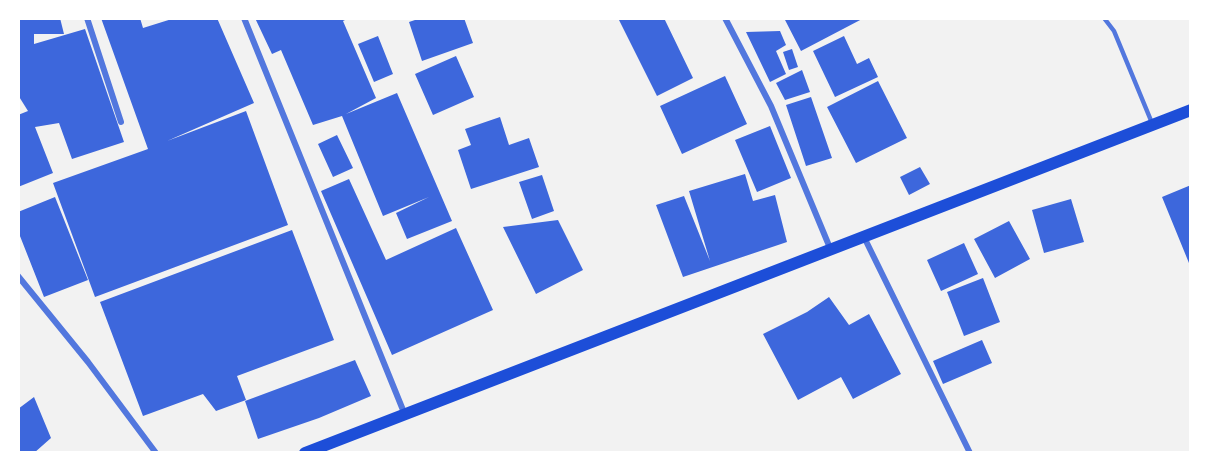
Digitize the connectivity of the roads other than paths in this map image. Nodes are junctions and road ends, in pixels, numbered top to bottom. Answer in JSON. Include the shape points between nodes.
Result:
{"nodes":[{"id":1,"x":87,"y":18,"type":"edge"},
{"id":2,"x":244,"y":18,"type":"edge"},
{"id":3,"x":725,"y":18,"type":"edge"},
{"id":4,"x":1104,"y":18,"type":"edge"},
{"id":5,"x":1191,"y":110,"type":"edge"},
{"id":6,"x":121,"y":122,"type":"dead end"},
{"id":7,"x":1153,"y":125,"type":"junction"},
{"id":8,"x":863,"y":235,"type":"junction"},
{"id":9,"x":830,"y":248,"type":"junction"},
{"id":10,"x":18,"y":276,"type":"edge"},
{"id":11,"x":405,"y":415,"type":"junction"},
{"id":12,"x":156,"y":453,"type":"edge"},
{"id":13,"x":304,"y":453,"type":"edge"},
{"id":14,"x":970,"y":453,"type":"edge"}],
"edges":[{"from":1,"to":6,"type":"street"},
{"from":2,"to":11,"type":"street"},
{"from":3,"to":9,"type":"street","via":[[771,106]]},
{"from":4,"to":7,"type":"lane","via":[[1114,31]]},
{"from":5,"to":7,"type":"main road"},
{"from":7,"to":8,"type":"main road"},
{"from":8,"to":9,"type":"main road"},
{"from":8,"to":14,"type":"street"},
{"from":9,"to":11,"type":"main road"},
{"from":10,"to":12,"type":"street"},
{"from":11,"to":13,"type":"main road"}]}
